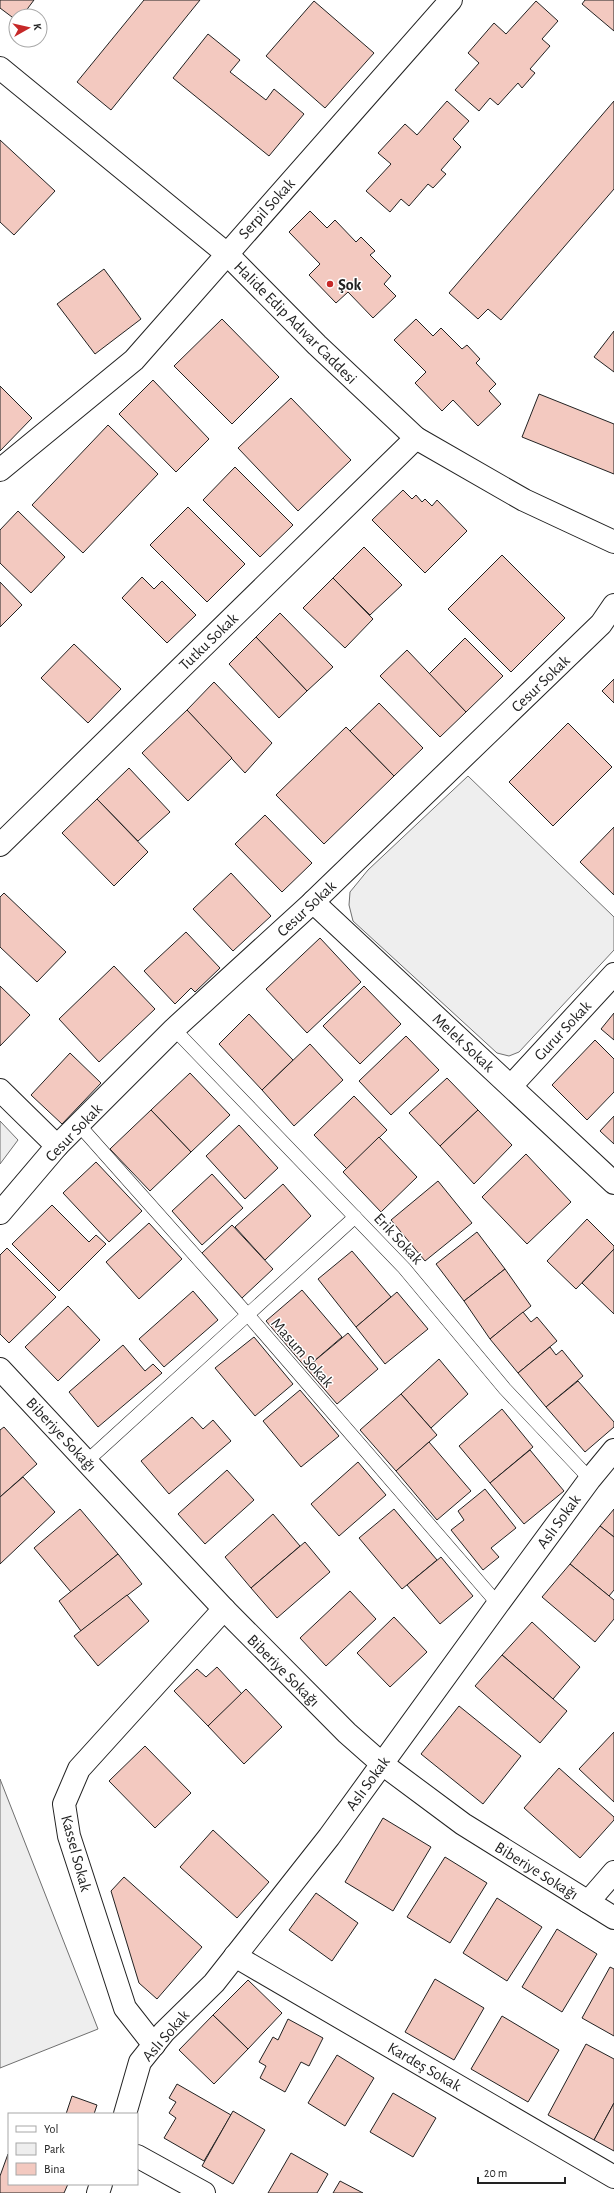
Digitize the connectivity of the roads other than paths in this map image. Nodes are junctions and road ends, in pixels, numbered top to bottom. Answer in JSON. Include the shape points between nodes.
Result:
{"nodes":[{"id":1,"x":451,"y":0,"type":"edge"},
{"id":2,"x":2,"y":73,"type":"edge"},
{"id":3,"x":226,"y":254,"type":"junction"},
{"id":4,"x":416,"y":438,"type":"junction"},
{"id":5,"x":0,"y":470,"type":"edge"},
{"id":6,"x":614,"y":542,"type":"edge"},
{"id":7,"x":614,"y":605,"type":"edge"},
{"id":8,"x":0,"y":844,"type":"edge"},
{"id":9,"x":313,"y":902,"type":"junction"},
{"id":10,"x":614,"y":974,"type":"edge"},
{"id":11,"x":174,"y":1029,"type":"junction"},
{"id":12,"x":511,"y":1086,"type":"junction"},
{"id":13,"x":0,"y":1090,"type":"edge"},
{"id":14,"x":79,"y":1125,"type":"junction"},
{"id":15,"x":57,"y":1146,"type":"junction"},
{"id":16,"x":614,"y":1184,"type":"edge"},
{"id":17,"x":0,"y":1213,"type":"edge"},
{"id":18,"x":355,"y":1217,"type":"junction"},
{"id":19,"x":248,"y":1315,"type":"junction"},
{"id":20,"x":0,"y":1369,"type":"edge"},
{"id":21,"x":614,"y":1450,"type":"edge"},
{"id":22,"x":87,"y":1461,"type":"junction"},
{"id":23,"x":590,"y":1479,"type":"junction"},
{"id":24,"x":498,"y":1604,"type":"junction"},
{"id":25,"x":224,"y":1609,"type":"junction"},
{"id":26,"x":381,"y":1763,"type":"junction"},
{"id":27,"x":614,"y":1872,"type":"edge"},
{"id":28,"x":588,"y":1902,"type":"junction"},
{"id":29,"x":614,"y":1918,"type":"edge"},
{"id":30,"x":235,"y":1956,"type":"junction"},
{"id":31,"x":154,"y":2045,"type":"junction"},
{"id":32,"x":125,"y":2113,"type":"edge"},
{"id":33,"x":138,"y":2157,"type":"edge"},
{"id":34,"x":614,"y":2177,"type":"edge"},
{"id":35,"x":204,"y":2193,"type":"edge"}],
"edges":[{"from":1,"to":3,"type":"street","name":"Serpil Sokak"},
{"from":2,"to":3,"type":"street","name":"Halide Edip Adıvar Caddesi"},
{"from":3,"to":4,"type":"street","name":"Halide Edip Adıvar Caddesi"},
{"from":3,"to":5,"type":"street","name":"Serpil Sokak","via":[[134,360]]},
{"from":4,"to":6,"type":"street","name":"Halide Edip Adıvar Caddesi","via":[[524,500]]},
{"from":4,"to":8,"type":"street","name":"Tutku Sokak"},
{"from":7,"to":9,"type":"street","name":"Cesur Sokak","via":[[601,624]]},
{"from":9,"to":11,"type":"street","name":"Cesur Sokak"},
{"from":9,"to":12,"type":"street","name":"Melek Sokak"},
{"from":10,"to":12,"type":"street","name":"Gurur Sokak"},
{"from":11,"to":14,"type":"street","name":"Cesur Sokak"},
{"from":11,"to":18,"type":"lane","name":"Erik Sokak"},
{"from":12,"to":16,"type":"street","name":"Melek Sokak"},
{"from":13,"to":15,"type":"street"},
{"from":14,"to":15,"type":"street","name":"Cesur Sokak"},
{"from":14,"to":19,"type":"lane","name":"Masum Sokak"},
{"from":15,"to":17,"type":"street","name":"Cesur Sokak"},
{"from":18,"to":19,"type":"lane"},
{"from":18,"to":23,"type":"lane","name":"Erik Sokak","via":[[404,1268],[505,1389]]},
{"from":19,"to":22,"type":"lane"},
{"from":19,"to":24,"type":"lane","name":"Masum Sokak"},
{"from":20,"to":22,"type":"street","name":"Biberiye Sokağı"},
{"from":21,"to":23,"type":"street","name":"Aslı Sokak"},
{"from":22,"to":25,"type":"street","name":"Biberiye Sokağı"},
{"from":23,"to":24,"type":"street","name":"Aslı Sokak"},
{"from":24,"to":26,"type":"street","name":"Aslı Sokak"},
{"from":25,"to":26,"type":"street","name":"Biberiye Sokağı","via":[[347,1733]]},
{"from":25,"to":31,"type":"street","name":"Kassel Sokak","via":[[79,1769],[64,1804],[69,1836],[125,2008]]},
{"from":26,"to":28,"type":"street","name":"Biberiye Sokağı","via":[[463,1824]]},
{"from":26,"to":30,"type":"street","name":"Aslı Sokak","via":[[329,1837]]},
{"from":27,"to":28,"type":"street"},
{"from":28,"to":29,"type":"street","name":"Biberiye Sokağı"},
{"from":30,"to":31,"type":"street","name":"Aslı Sokak","via":[[214,1983]]},
{"from":30,"to":34,"type":"street","name":"Kardeş Sokak"},
{"from":31,"to":32,"type":"street","name":"Aslı Sokak","via":[[140,2062]]},
{"from":33,"to":35,"type":"street"}]}
